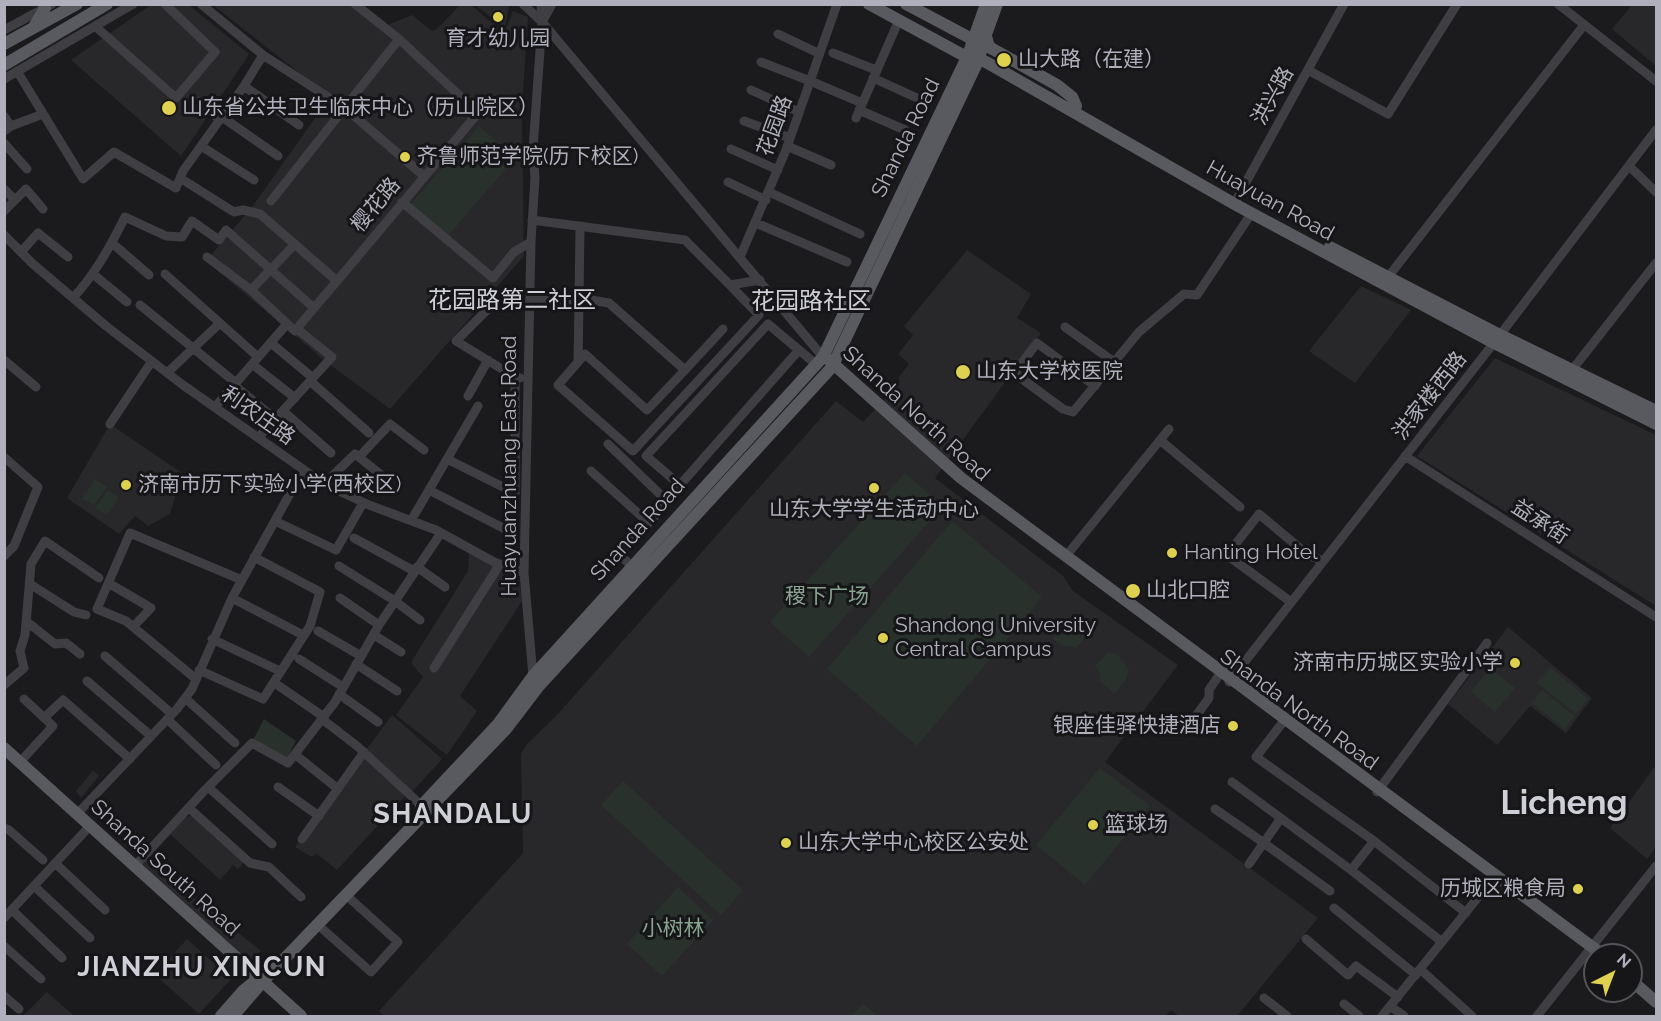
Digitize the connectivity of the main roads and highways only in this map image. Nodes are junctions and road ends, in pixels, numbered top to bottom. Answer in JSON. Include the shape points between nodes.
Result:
{"nodes":[{"id":1,"x":77,"y":4,"type":"edge"},
{"id":2,"x":107,"y":4,"type":"edge"},
{"id":3,"x":869,"y":4,"type":"edge"},
{"id":4,"x":906,"y":4,"type":"edge"},
{"id":5,"x":986,"y":4,"type":"edge"},
{"id":6,"x":997,"y":4,"type":"edge"},
{"id":7,"x":48,"y":6,"type":"edge"},
{"id":8,"x":34,"y":27,"type":"junction"},
{"id":9,"x":4,"y":44,"type":"edge"},
{"id":10,"x":979,"y":48,"type":"junction"},
{"id":11,"x":4,"y":65,"type":"edge"},
{"id":12,"x":1235,"y":201,"type":"junction"},
{"id":13,"x":1386,"y":281,"type":"junction"},
{"id":14,"x":1497,"y":339,"type":"junction"},
{"id":15,"x":825,"y":362,"type":"junction"},
{"id":16,"x":1656,"y":411,"type":"edge"},
{"id":17,"x":1656,"y":424,"type":"edge"},
{"id":18,"x":1226,"y":679,"type":"junction"},
{"id":19,"x":4,"y":748,"type":"edge"},
{"id":20,"x":1378,"y":790,"type":"junction"},
{"id":21,"x":1585,"y":943,"type":"edge"},
{"id":22,"x":260,"y":981,"type":"junction"},
{"id":23,"x":1643,"y":993,"type":"edge"},
{"id":24,"x":1656,"y":1004,"type":"edge"},
{"id":25,"x":221,"y":1017,"type":"edge"},
{"id":26,"x":233,"y":1017,"type":"edge"},
{"id":27,"x":301,"y":1017,"type":"edge"}],
"edges":[{"from":1,"to":8,"type":"main road"},
{"from":2,"to":11,"type":"main road"},
{"from":3,"to":10,"type":"main road","name":"Huayuan Road","via":[[899,20]]},
{"from":4,"to":10,"type":"main road","name":"Huayuan Road","via":[[970,38]]},
{"from":5,"to":10,"type":"main road","name":"Shanda Road"},
{"from":6,"to":10,"type":"main road","name":"Shanda Road"},
{"from":7,"to":8,"type":"main road"},
{"from":8,"to":9,"type":"main road"},
{"from":10,"to":12,"type":"main road","name":"Huayuan Road"},
{"from":10,"to":12,"type":"main road","name":"Huayuan Road"},
{"from":10,"to":15,"type":"main road","name":"Shanda Road"},
{"from":12,"to":13,"type":"main road","name":"Huayuan Road"},
{"from":12,"to":13,"type":"main road","name":"Huayuan Road","via":[[1251,214]]},
{"from":13,"to":14,"type":"main road","name":"Huayuan Road"},
{"from":14,"to":16,"type":"main road","name":"Huayuan Road"},
{"from":14,"to":17,"type":"main road","name":"Huayuan Road"},
{"from":15,"to":18,"type":"main road","name":"Shanda North Road","via":[[961,478]]},
{"from":15,"to":18,"type":"main road","name":"Shanda North Road","via":[[966,486]]},
{"from":15,"to":22,"type":"main road","name":"Shanda Road","via":[[632,566],[532,676],[498,723]]},
{"from":15,"to":22,"type":"main road","name":"Shanda Road","via":[[538,687],[506,729]]},
{"from":18,"to":20,"type":"main road","name":"Shanda North Road"},
{"from":18,"to":20,"type":"main road","name":"Shanda North Road"},
{"from":19,"to":22,"type":"main road","name":"Shanda South Road"},
{"from":20,"to":21,"type":"main road","name":"Shanda North Road"},
{"from":22,"to":25,"type":"main road","name":"Shanda Road","via":[[243,991]]},
{"from":22,"to":26,"type":"main road","name":"Shanda Road"},
{"from":22,"to":27,"type":"main road","name":"Shanda South Road"},
{"from":23,"to":24,"type":"main road"}]}
